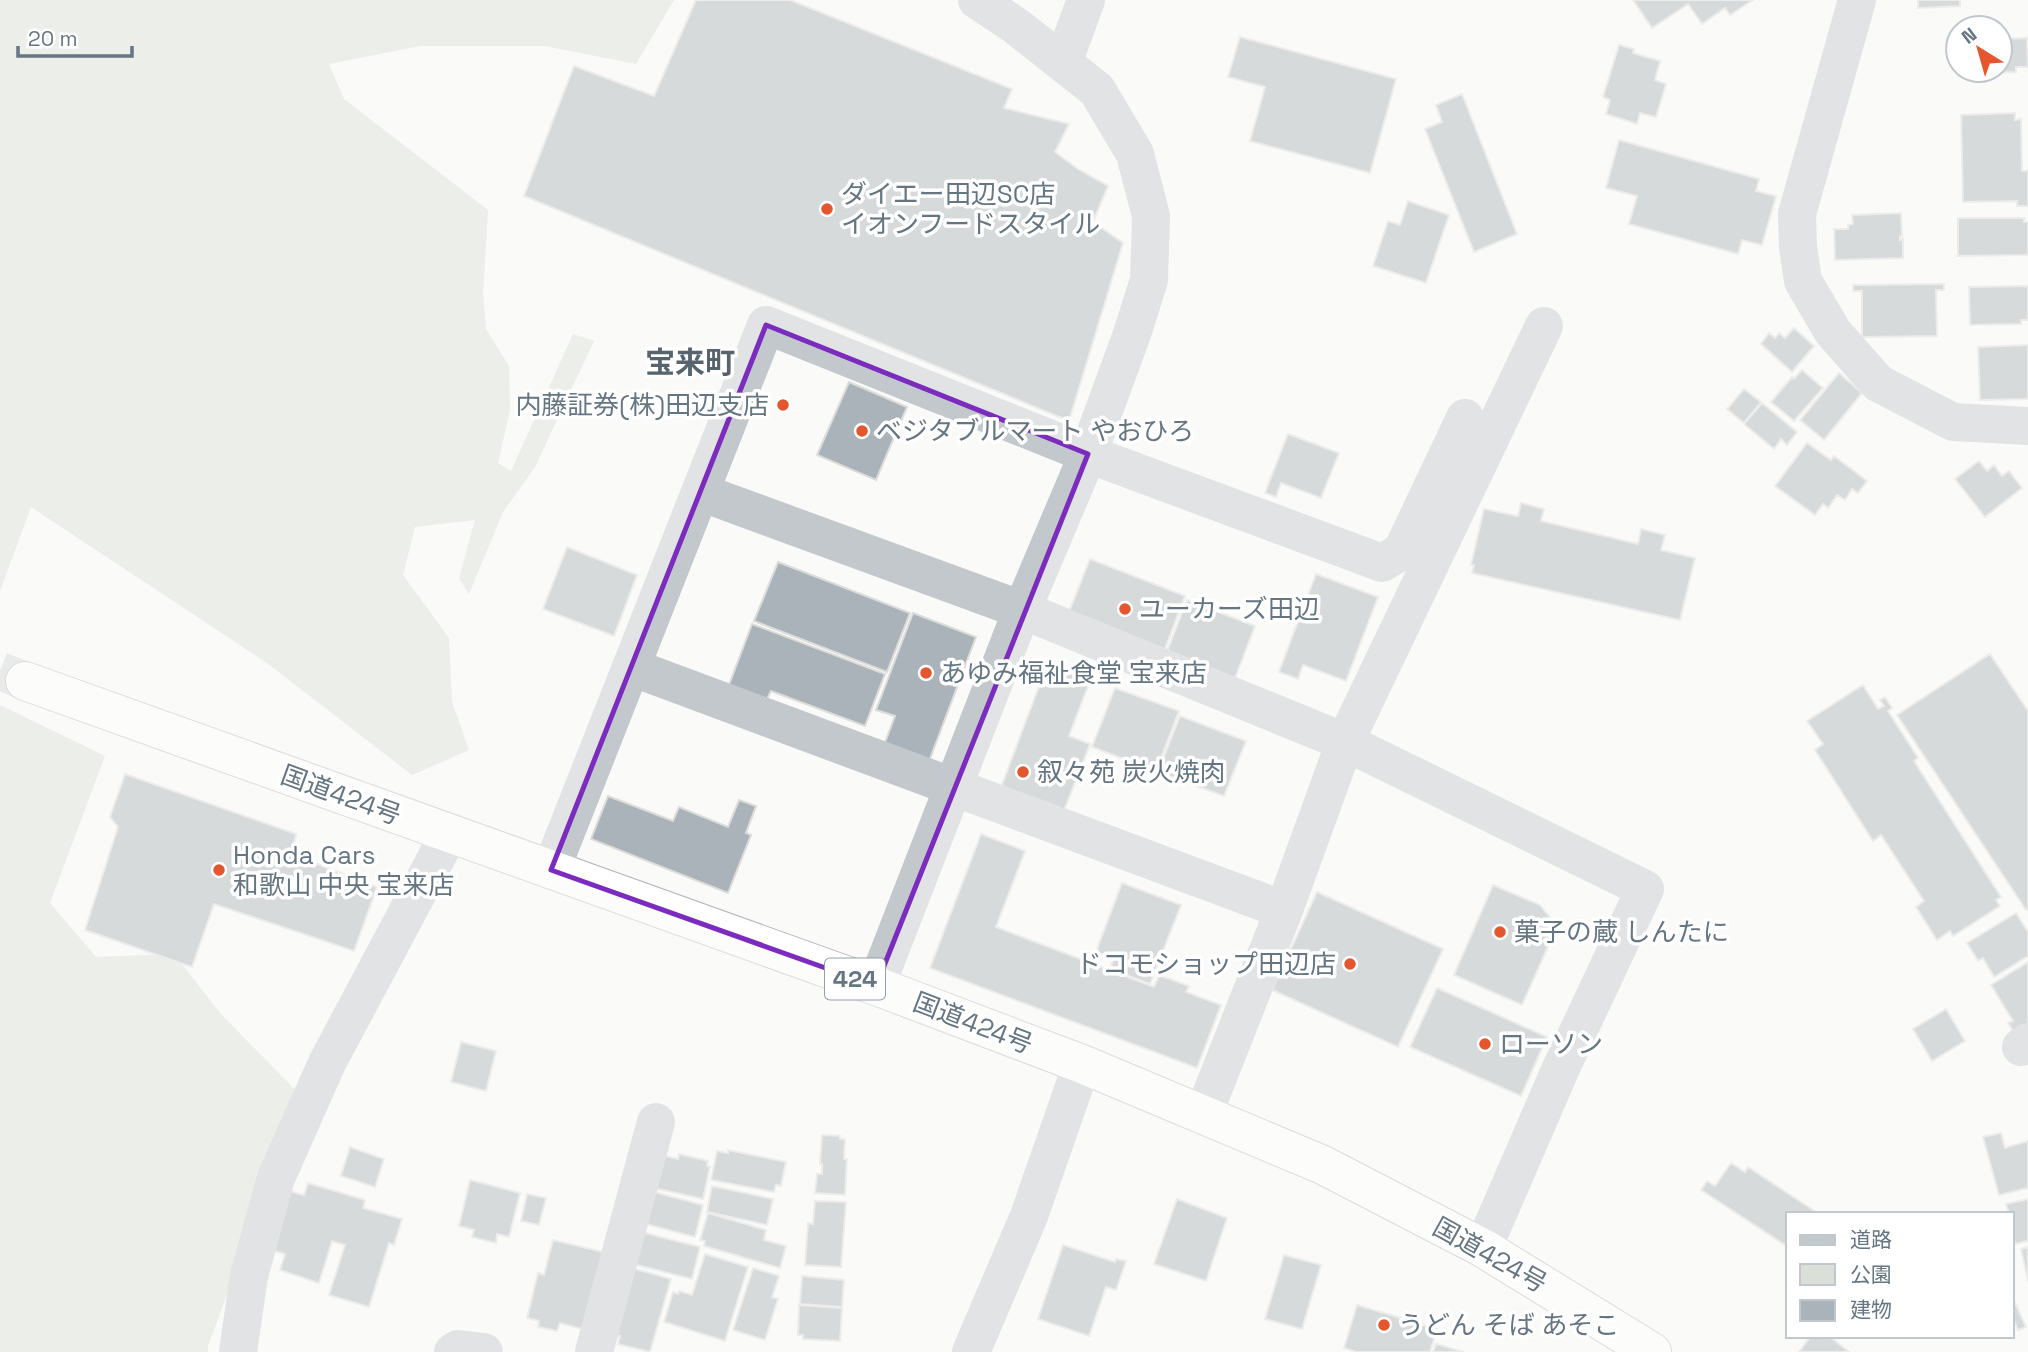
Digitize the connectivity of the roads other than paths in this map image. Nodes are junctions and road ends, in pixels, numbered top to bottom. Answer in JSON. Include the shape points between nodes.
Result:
{"nodes":[{"id":1,"x":977,"y":0,"type":"edge"},
{"id":2,"x":1086,"y":0,"type":"edge"},
{"id":3,"x":1857,"y":0,"type":"edge"},
{"id":4,"x":1063,"y":63,"type":"junction"},
{"id":5,"x":1544,"y":326,"type":"dead end"},
{"id":6,"x":1465,"y":418,"type":"dead end"},
{"id":7,"x":2028,"y":426,"type":"edge"},
{"id":8,"x":1088,"y":454,"type":"junction"},
{"id":9,"x":700,"y":492,"type":"junction"},
{"id":10,"x":1022,"y":610,"type":"junction"},
{"id":11,"x":631,"y":667,"type":"junction"},
{"id":12,"x":25,"y":681,"type":"tunnel mouth"},
{"id":13,"x":1345,"y":742,"type":"junction"},
{"id":14,"x":953,"y":788,"type":"junction"},
{"id":15,"x":449,"y":834,"type":"junction"},
{"id":16,"x":551,"y":870,"type":"junction"},
{"id":17,"x":1284,"y":910,"type":"junction"},
{"id":18,"x":876,"y":986,"type":"junction"},
{"id":19,"x":1082,"y":1064,"type":"junction"},
{"id":20,"x":1203,"y":1115,"type":"junction"},
{"id":21,"x":656,"y":1122,"type":"dead end"},
{"id":22,"x":1483,"y":1248,"type":"junction"},
{"id":23,"x":238,"y":1352,"type":"edge"},
{"id":24,"x":453,"y":1352,"type":"edge"},
{"id":25,"x":484,"y":1352,"type":"edge"},
{"id":26,"x":594,"y":1352,"type":"edge"},
{"id":27,"x":971,"y":1352,"type":"edge"},
{"id":28,"x":1652,"y":1352,"type":"edge"}],
"edges":[{"from":1,"to":4,"type":"street"},
{"from":2,"to":4,"type":"street"},
{"from":3,"to":7,"type":"street","via":[[1797,214],[1803,281],[1833,332],[1878,383],[1953,422]]},
{"from":4,"to":8,"type":"street","via":[[1097,90],[1136,154],[1152,216],[1149,280]]},
{"from":5,"to":13,"type":"street"},
{"from":6,"to":8,"type":"street","via":[[1402,551],[1382,563]]},
{"from":8,"to":9,"type":"street","via":[[766,325]]},
{"from":8,"to":10,"type":"street"},
{"from":9,"to":10,"type":"street"},
{"from":9,"to":11,"type":"street"},
{"from":10,"to":13,"type":"street"},
{"from":10,"to":14,"type":"street"},
{"from":11,"to":14,"type":"street"},
{"from":11,"to":16,"type":"street"},
{"from":12,"to":15,"type":"highway","name":"国道424号","number":"424"},
{"from":13,"to":17,"type":"street"},
{"from":13,"to":22,"type":"street","via":[[1645,890]]},
{"from":14,"to":17,"type":"street"},
{"from":14,"to":18,"type":"street"},
{"from":15,"to":16,"type":"highway","name":"国道424号","number":"424"},
{"from":15,"to":23,"type":"street","via":[[327,1063],[276,1178],[249,1276]]},
{"from":16,"to":18,"type":"highway","name":"国道424号","number":"424"},
{"from":17,"to":20,"type":"street"},
{"from":18,"to":19,"type":"highway","name":"国道424号","number":"424"},
{"from":19,"to":20,"type":"highway","name":"国道424号","number":"424"},
{"from":19,"to":27,"type":"street","via":[[1029,1216]]},
{"from":20,"to":22,"type":"highway","name":"国道424号","number":"424","via":[[1323,1165]]},
{"from":21,"to":26,"type":"street"},
{"from":22,"to":28,"type":"highway","name":"国道424号","number":"424"},
{"from":24,"to":25,"type":"street"}]}
